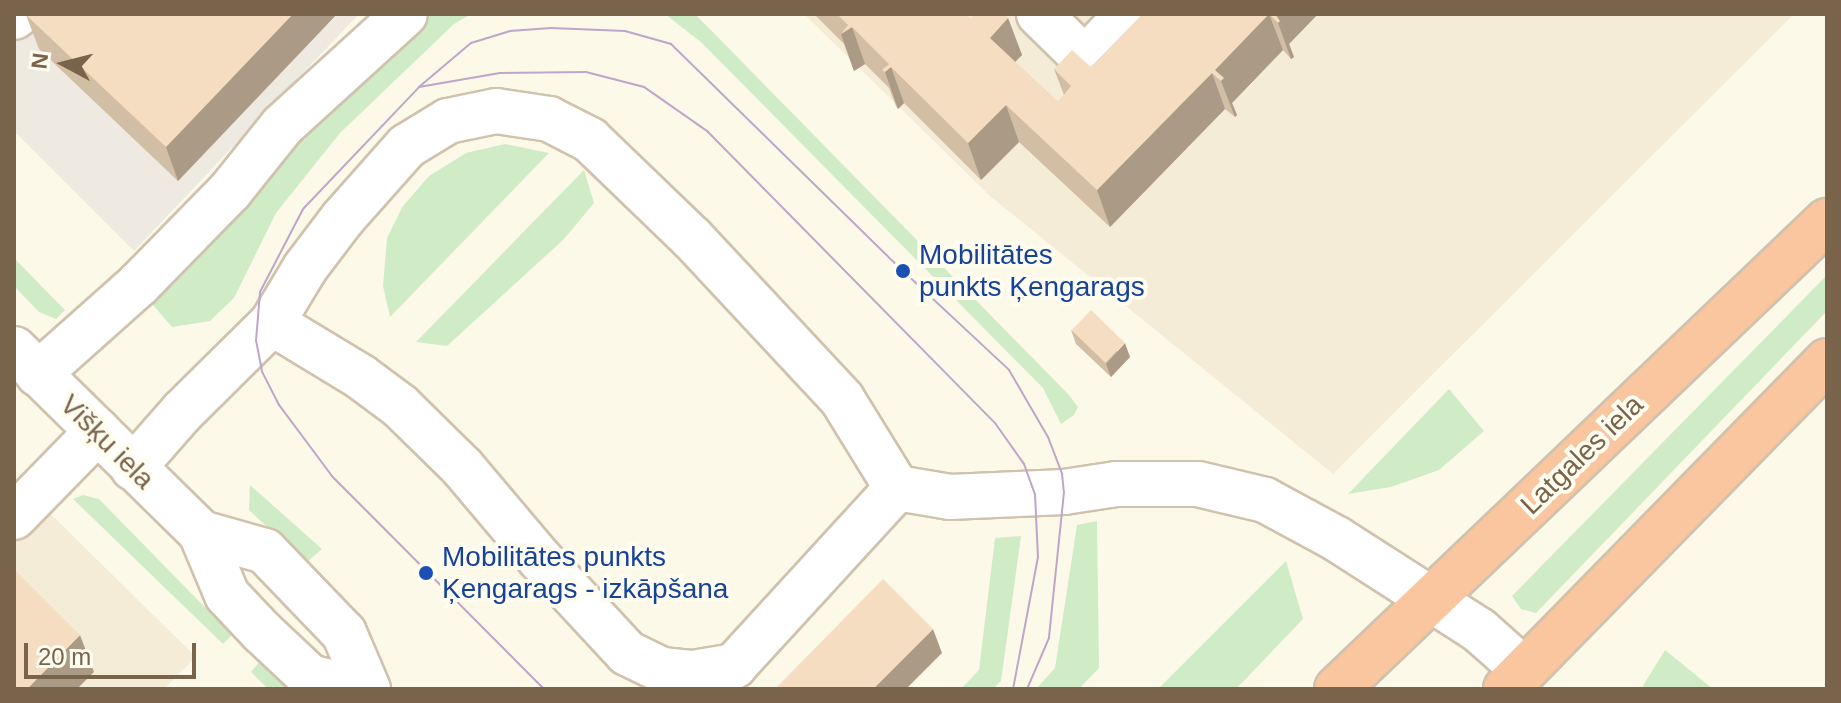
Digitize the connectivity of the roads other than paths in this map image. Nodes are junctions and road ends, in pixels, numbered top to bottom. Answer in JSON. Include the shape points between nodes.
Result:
{"nodes":[{"id":1,"x":405,"y":14,"type":"edge"},
{"id":2,"x":1039,"y":14,"type":"edge"},
{"id":3,"x":1128,"y":14,"type":"edge"},
{"id":4,"x":1827,"y":221,"type":"edge"},
{"id":5,"x":272,"y":323,"type":"junction"},
{"id":6,"x":1827,"y":361,"type":"edge"},
{"id":7,"x":26,"y":362,"type":"edge"},
{"id":8,"x":98,"y":431,"type":"junction"},
{"id":9,"x":133,"y":468,"type":"junction"},
{"id":10,"x":897,"y":488,"type":"junction"},
{"id":11,"x":14,"y":517,"type":"edge"},
{"id":12,"x":201,"y":533,"type":"junction"},
{"id":13,"x":1431,"y":599,"type":"junction"},
{"id":14,"x":1515,"y":680,"type":"edge"},
{"id":15,"x":357,"y":689,"type":"edge"},
{"id":16,"x":368,"y":689,"type":"edge"},
{"id":17,"x":1337,"y":689,"type":"edge"}],
"edges":[{"from":1,"to":7,"type":"street","via":[[282,126],[209,212],[94,326]]},
{"from":2,"to":3,"type":"street","via":[[1085,59]]},
{"from":4,"to":13,"type":"highway","name":"Latgales iela"},
{"from":5,"to":9,"type":"street"},
{"from":5,"to":10,"type":"street","via":[[400,406],[463,468],[627,653],[662,670],[693,673],[734,666]]},
{"from":5,"to":10,"type":"street","via":[[343,218],[407,146],[448,121],[496,111],[549,119],[590,140],[800,351],[842,399]]},
{"from":6,"to":14,"type":"highway"},
{"from":7,"to":8,"type":"street","name":"Višķu iela"},
{"from":8,"to":9,"type":"street","name":"Višķu iela"},
{"from":8,"to":11,"type":"street"},
{"from":9,"to":12,"type":"street","name":"Višķu iela"},
{"from":10,"to":13,"type":"street","via":[[950,497],[1116,484],[1198,484],[1265,500]]},
{"from":12,"to":15,"type":"street","name":"Višķu iela","via":[[227,595],[262,632],[310,677]]},
{"from":12,"to":16,"type":"street","name":"Višķu iela","via":[[265,551],[344,633]]},
{"from":13,"to":14,"type":"street","via":[[1479,630]]},
{"from":13,"to":17,"type":"highway","name":"Latgales iela"}]}
